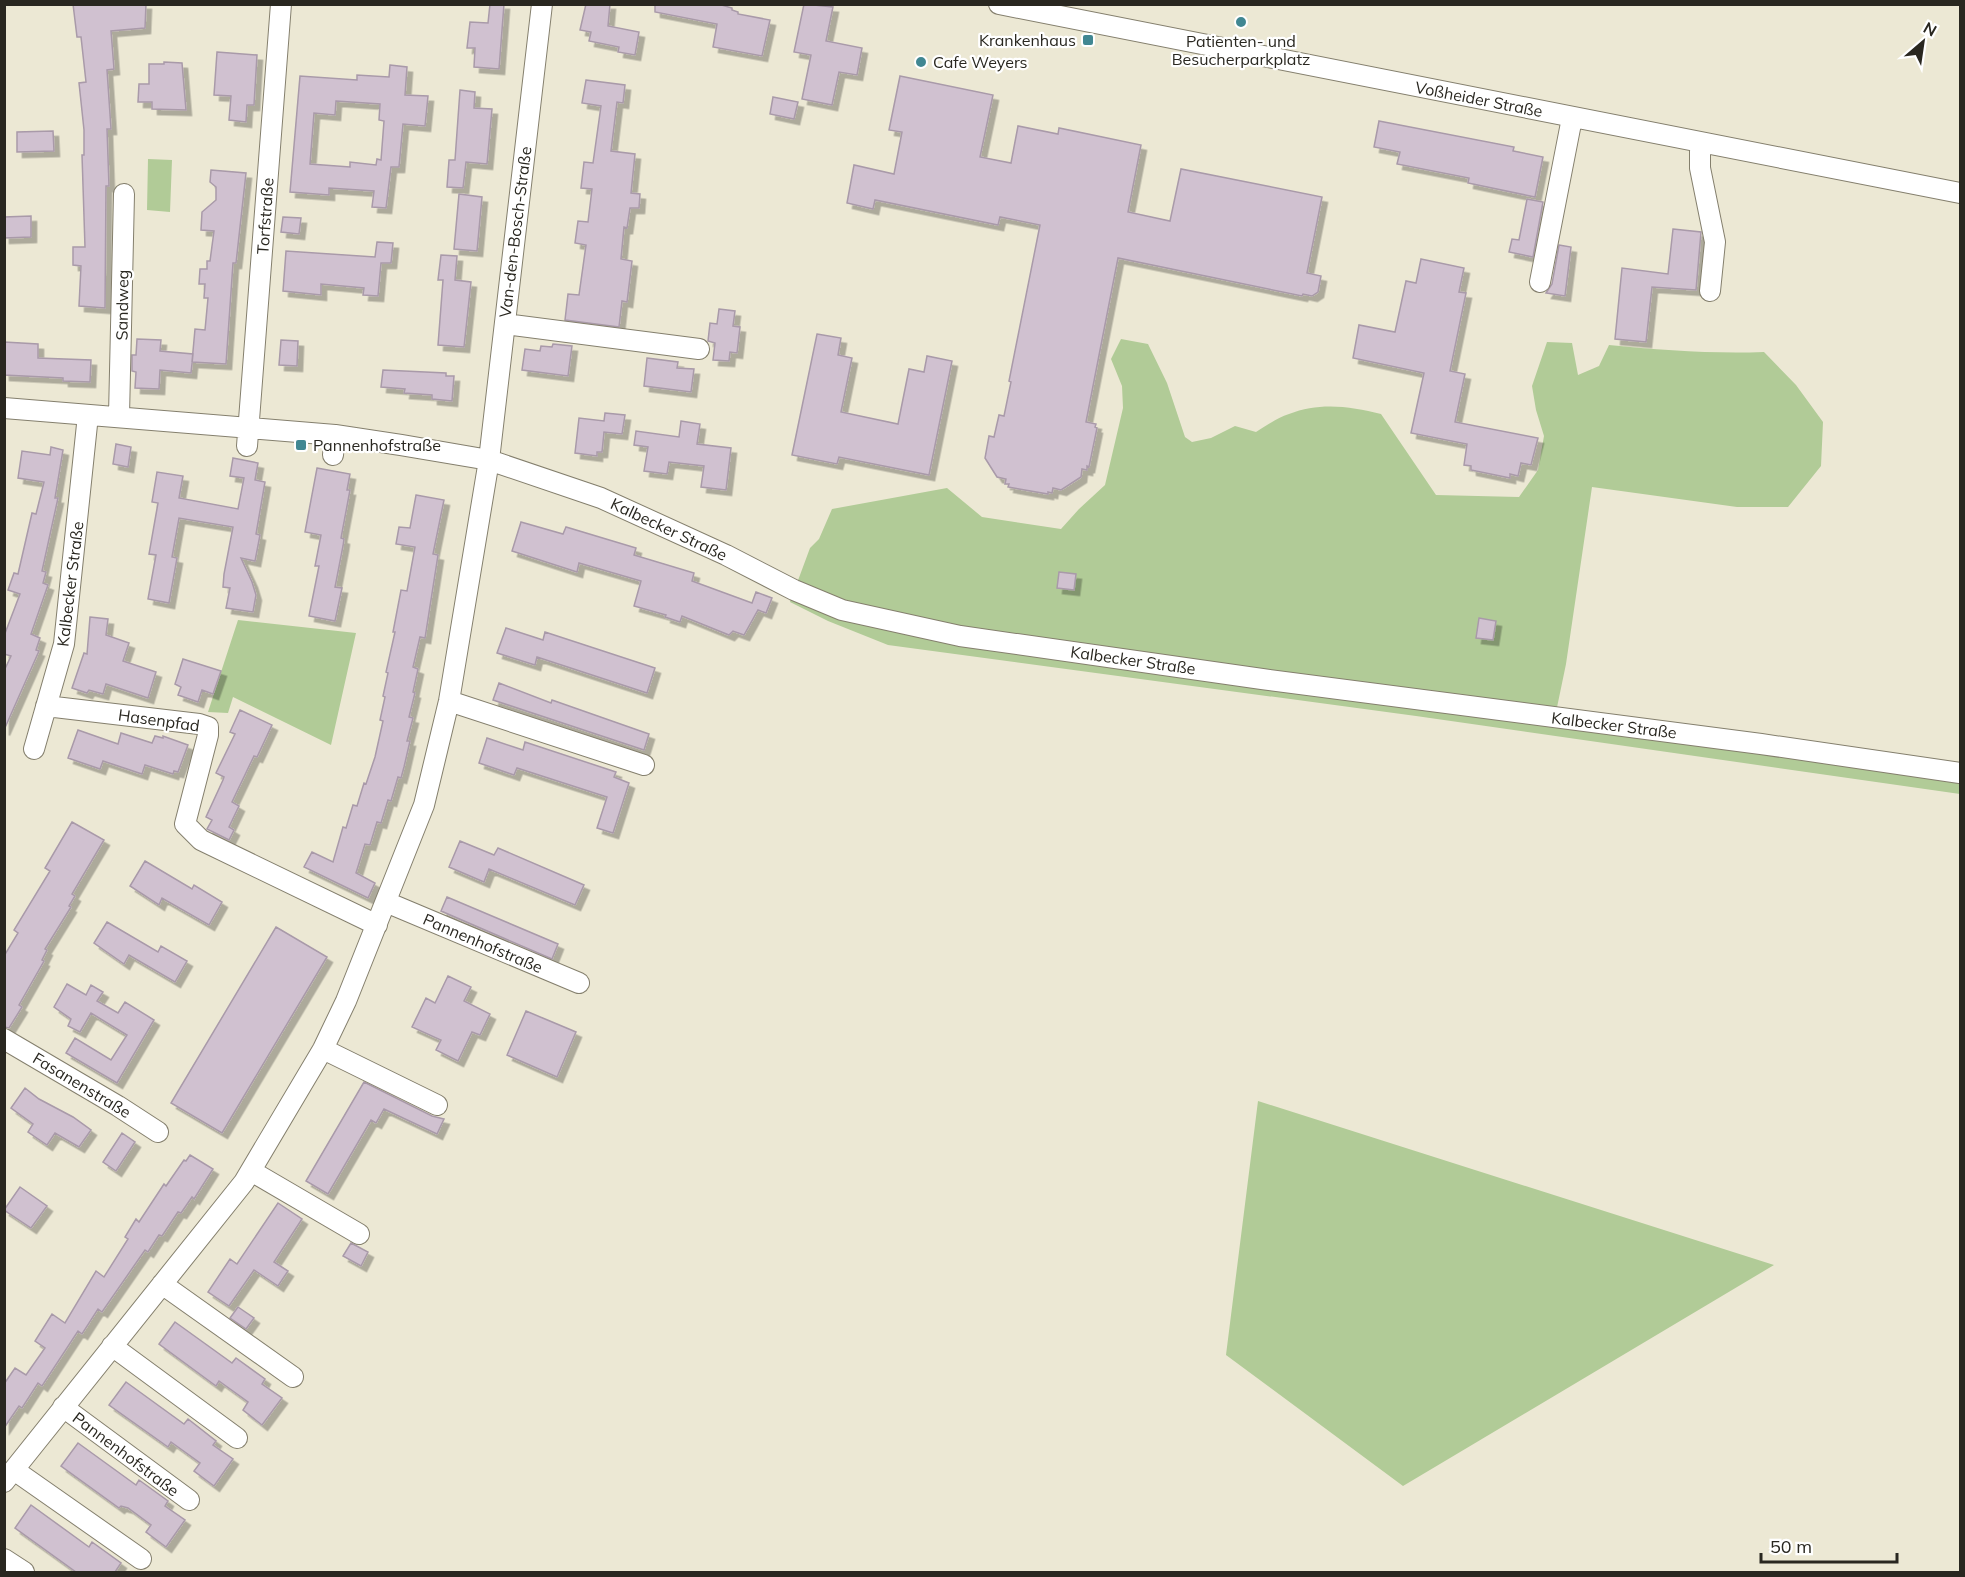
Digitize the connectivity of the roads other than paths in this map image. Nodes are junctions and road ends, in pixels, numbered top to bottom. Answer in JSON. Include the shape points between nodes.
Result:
{"nodes":[{"id":1,"x":281,"y":4,"type":"edge"},
{"id":2,"x":542,"y":4,"type":"edge"},
{"id":3,"x":999,"y":4,"type":"edge"},
{"id":4,"x":1572,"y":118,"type":"junction"},
{"id":5,"x":1700,"y":142,"type":"junction"},
{"id":6,"x":1960,"y":193,"type":"edge"},
{"id":7,"x":124,"y":194,"type":"dead end"},
{"id":8,"x":1540,"y":282,"type":"dead end"},
{"id":9,"x":1710,"y":291,"type":"dead end"},
{"id":10,"x":505,"y":324,"type":"junction"},
{"id":11,"x":699,"y":349,"type":"dead end"},
{"id":12,"x":4,"y":408,"type":"edge"},
{"id":13,"x":88,"y":415,"type":"junction"},
{"id":14,"x":118,"y":416,"type":"junction"},
{"id":15,"x":248,"y":436,"type":"junction"},
{"id":16,"x":489,"y":460,"type":"junction"},
{"id":17,"x":449,"y":701,"type":"junction"},
{"id":18,"x":46,"y":706,"type":"junction"},
{"id":19,"x":34,"y":749,"type":"dead end"},
{"id":20,"x":644,"y":765,"type":"dead end"},
{"id":21,"x":1960,"y":773,"type":"edge"},
{"id":22,"x":386,"y":902,"type":"junction"},
{"id":23,"x":377,"y":925,"type":"junction"},
{"id":24,"x":579,"y":983,"type":"dead end"},
{"id":25,"x":4,"y":1039,"type":"edge"},
{"id":26,"x":323,"y":1049,"type":"junction"},
{"id":27,"x":437,"y":1105,"type":"dead end"},
{"id":28,"x":158,"y":1132,"type":"dead end"},
{"id":29,"x":250,"y":1171,"type":"junction"},
{"id":30,"x":359,"y":1234,"type":"dead end"},
{"id":31,"x":162,"y":1284,"type":"junction"},
{"id":32,"x":112,"y":1347,"type":"junction"},
{"id":33,"x":293,"y":1377,"type":"dead end"},
{"id":34,"x":63,"y":1407,"type":"junction"},
{"id":35,"x":237,"y":1438,"type":"dead end"},
{"id":36,"x":9,"y":1476,"type":"edge"},
{"id":37,"x":189,"y":1500,"type":"dead end"},
{"id":38,"x":4,"y":1559,"type":"edge"},
{"id":39,"x":141,"y":1559,"type":"dead end"},
{"id":40,"x":24,"y":1572,"type":"edge"}],
"edges":[{"from":1,"to":15,"type":"street","name":"Torfstraße"},
{"from":2,"to":10,"type":"street","name":"Van-den-Bosch-Straße"},
{"from":3,"to":4,"type":"street","name":"Voßheider Straße"},
{"from":4,"to":5,"type":"street","name":"Voßheider Straße"},
{"from":4,"to":8,"type":"street"},
{"from":5,"to":6,"type":"street","name":"Voßheider Straße"},
{"from":5,"to":9,"type":"street","via":[[1700,168],[1715,242]]},
{"from":7,"to":14,"type":"street","name":"Sandweg"},
{"from":10,"to":11,"type":"street"},
{"from":10,"to":16,"type":"street","name":"Van-den-Bosch-Straße"},
{"from":12,"to":13,"type":"street","name":"Kalbecker Straße"},
{"from":13,"to":14,"type":"street","name":"Kalbecker Straße"},
{"from":13,"to":18,"type":"street","name":"Kalbecker Straße","via":[[64,644]]},
{"from":14,"to":15,"type":"street","name":"Kalbecker Straße"},
{"from":15,"to":16,"type":"street","name":"Kalbecker Straße","via":[[334,445],[400,445]]},
{"from":16,"to":17,"type":"street","name":"Pannenhofstraße"},
{"from":16,"to":21,"type":"street","name":"Kalbecker Straße","via":[[601,498],[794,590],[869,617],[1026,646]]},
{"from":17,"to":20,"type":"street"},
{"from":17,"to":22,"type":"street","name":"Pannenhofstraße","via":[[424,805]]},
{"from":18,"to":19,"type":"street","name":"Kalbecker Straße"},
{"from":18,"to":23,"type":"street","name":"Hasenpfad","via":[[208,727],[185,824],[201,840]]},
{"from":22,"to":23,"type":"street","name":"Pannenhofstraße"},
{"from":22,"to":24,"type":"street","name":"Pannenhofstraße"},
{"from":23,"to":26,"type":"street","name":"Pannenhofstraße"},
{"from":25,"to":28,"type":"street","name":"Fasanenstraße"},
{"from":26,"to":27,"type":"street"},
{"from":26,"to":29,"type":"street","name":"Pannenhofstraße"},
{"from":29,"to":30,"type":"street"},
{"from":29,"to":31,"type":"street","name":"Pannenhofstraße"},
{"from":31,"to":32,"type":"street","name":"Pannenhofstraße"},
{"from":31,"to":33,"type":"street"},
{"from":32,"to":34,"type":"street","name":"Pannenhofstraße"},
{"from":32,"to":35,"type":"street"},
{"from":34,"to":36,"type":"street","name":"Pannenhofstraße"},
{"from":34,"to":37,"type":"street","name":"Pannenhofstraße"},
{"from":36,"to":39,"type":"street","name":"Pannenhofstraße"},
{"from":38,"to":40,"type":"street"}]}
